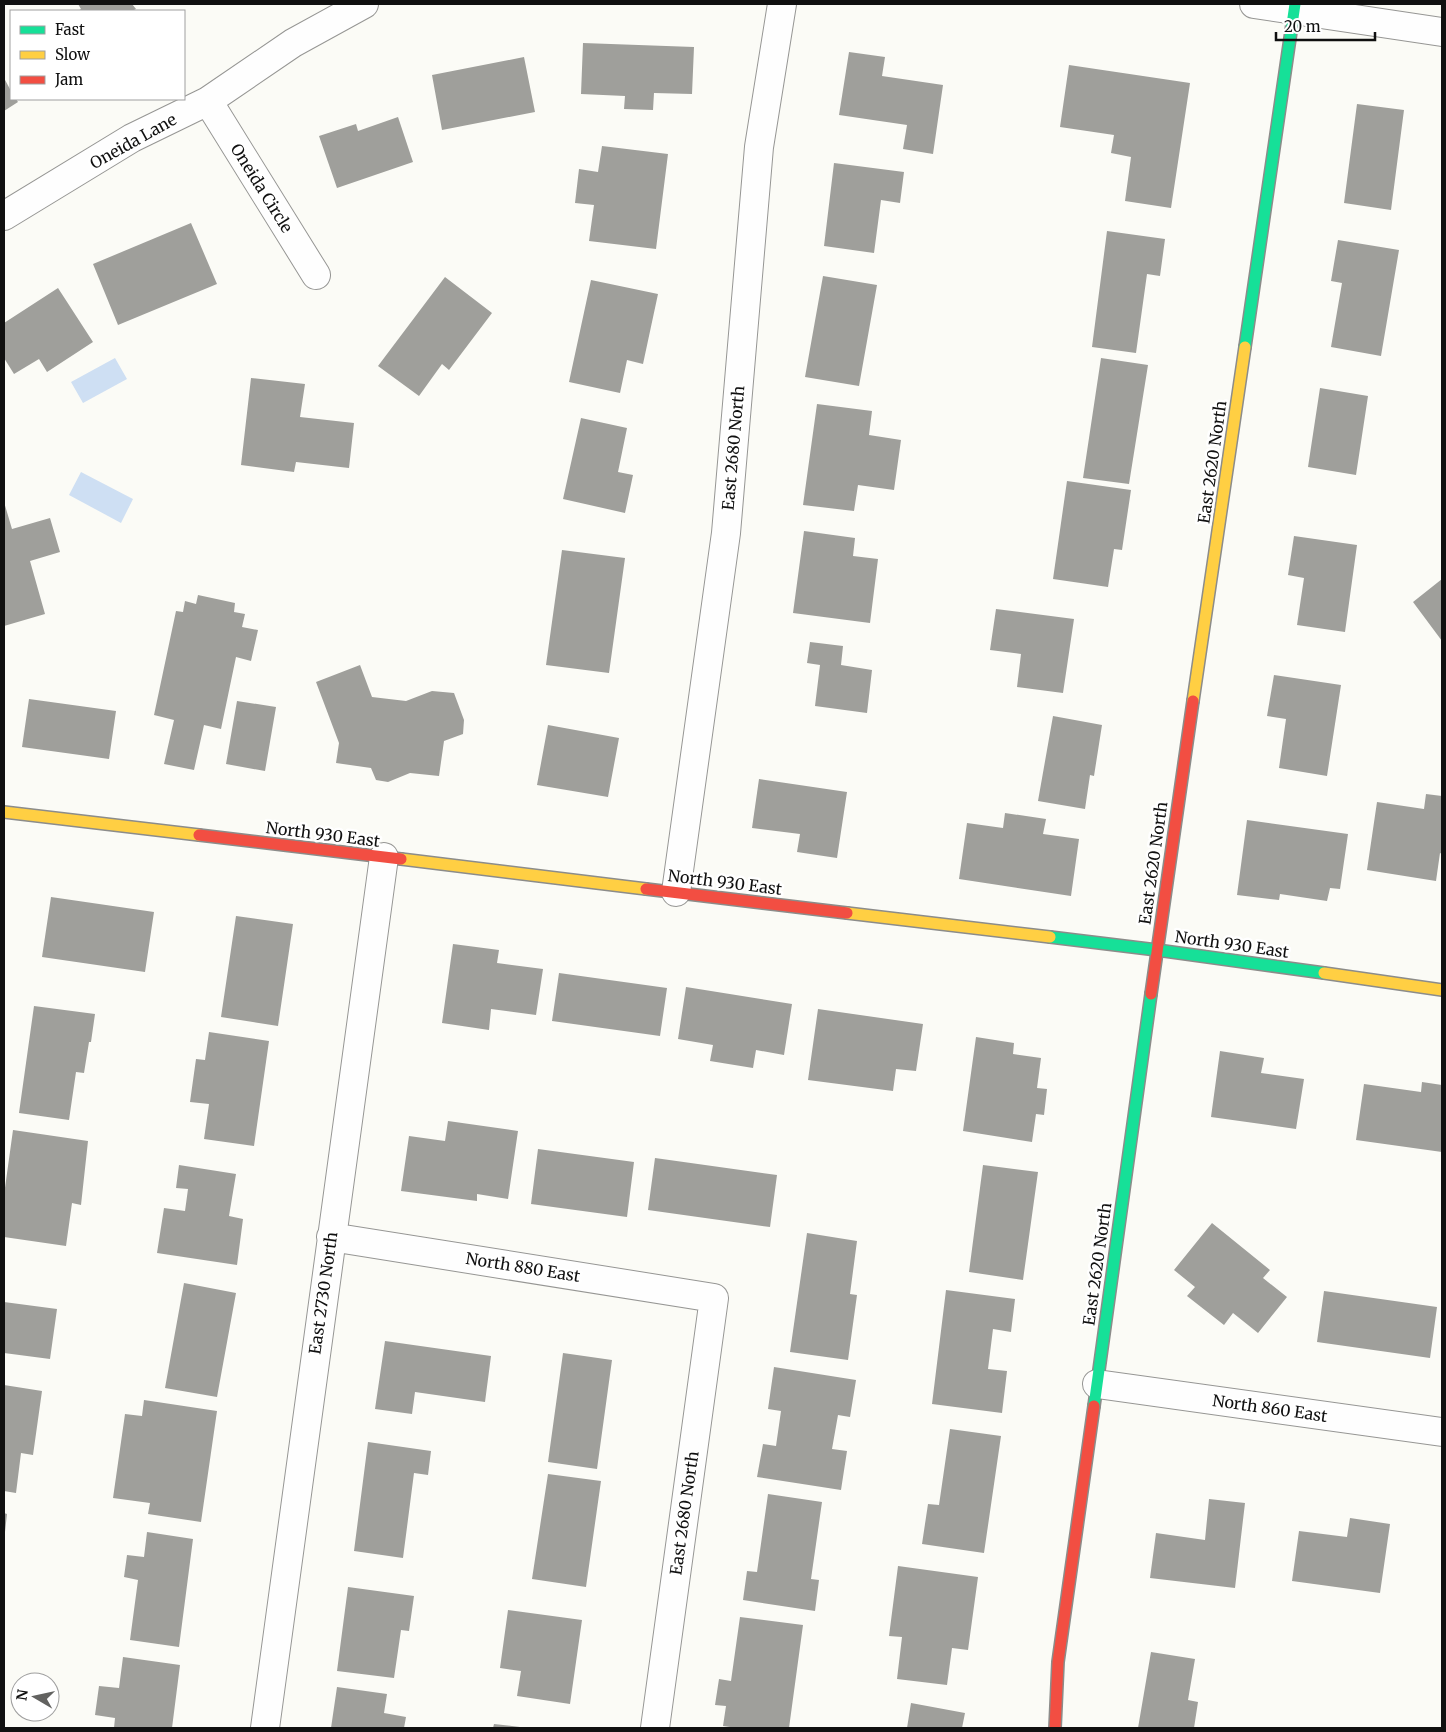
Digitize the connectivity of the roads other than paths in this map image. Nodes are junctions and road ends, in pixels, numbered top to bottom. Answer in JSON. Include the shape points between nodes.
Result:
{"nodes":[{"id":1,"x":364,"y":4,"type":"edge"},
{"id":2,"x":782,"y":4,"type":"edge"},
{"id":3,"x":1254,"y":4,"type":"edge"},
{"id":4,"x":1294,"y":6,"type":"edge"},
{"id":5,"x":1442,"y":32,"type":"edge"},
{"id":6,"x":208,"y":101,"type":"junction"},
{"id":7,"x":4,"y":216,"type":"edge"},
{"id":8,"x":316,"y":275,"type":"dead end"},
{"id":9,"x":4,"y":812,"type":"edge"},
{"id":10,"x":384,"y":857,"type":"junction"},
{"id":11,"x":676,"y":892,"type":"junction"},
{"id":12,"x":1157,"y":950,"type":"junction"},
{"id":13,"x":1442,"y":990,"type":"edge"},
{"id":14,"x":331,"y":1237,"type":"junction"},
{"id":15,"x":714,"y":1298,"type":"joint"},
{"id":16,"x":1097,"y":1384,"type":"junction"},
{"id":17,"x":1442,"y":1432,"type":"edge"},
{"id":18,"x":265,"y":1728,"type":"edge"},
{"id":19,"x":655,"y":1728,"type":"edge"},
{"id":20,"x":1055,"y":1728,"type":"edge"}],
"edges":[{"from":1,"to":6,"type":"street","name":"Oneida Lane","via":[[293,43]]},
{"from":2,"to":11,"type":"street","name":"East 2680 North","via":[[759,148],[726,533]]},
{"from":3,"to":4,"type":"street"},
{"from":4,"to":5,"type":"street"},
{"from":4,"to":12,"type":"street","name":"East 2620 North"},
{"from":6,"to":7,"type":"street","name":"Oneida Lane","via":[[132,138]]},
{"from":6,"to":8,"type":"street","name":"Oneida Circle"},
{"from":9,"to":10,"type":"street","name":"North 930 East"},
{"from":10,"to":11,"type":"street","name":"North 930 East"},
{"from":10,"to":14,"type":"street","name":"East 2730 North"},
{"from":11,"to":12,"type":"street","name":"North 930 East"},
{"from":12,"to":13,"type":"street","name":"North 930 East"},
{"from":12,"to":16,"type":"street","name":"East 2620 North"},
{"from":14,"to":15,"type":"street","name":"North 880 East"},
{"from":14,"to":18,"type":"street","name":"East 2730 North"},
{"from":15,"to":19,"type":"street","name":"East 2680 North"},
{"from":16,"to":17,"type":"street","name":"North 860 East"},
{"from":16,"to":20,"type":"street","name":"East 2620 North","via":[[1058,1662]]}]}
